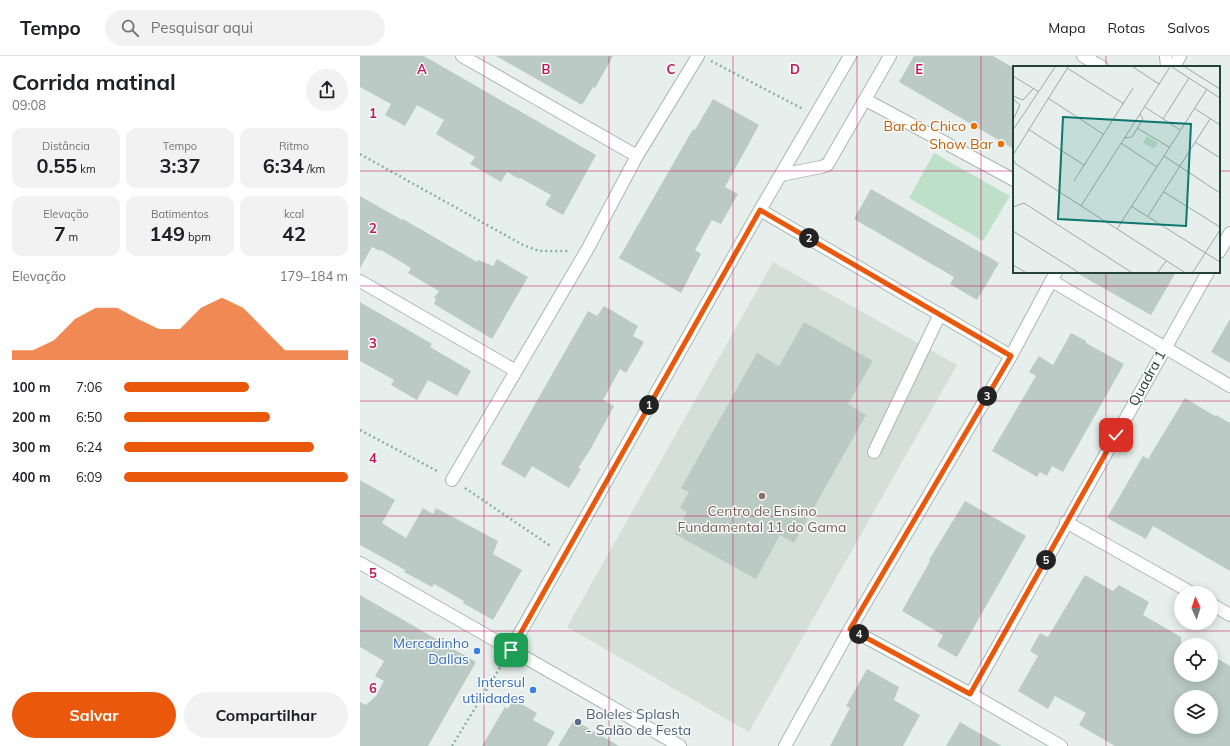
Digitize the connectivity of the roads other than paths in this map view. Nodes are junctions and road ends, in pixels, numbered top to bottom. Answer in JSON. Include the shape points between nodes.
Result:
{"nodes":[{"id":1,"x":462,"y":56,"type":"edge"},
{"id":2,"x":850,"y":56,"type":"edge"},
{"id":3,"x":890,"y":56,"type":"edge"},
{"id":4,"x":1083,"y":56,"type":"edge"},
{"id":5,"x":1166,"y":56,"type":"edge"},
{"id":6,"x":1180,"y":56,"type":"edge"},
{"id":7,"x":703,"y":58,"type":"edge"},
{"id":8,"x":1100,"y":66,"type":"edge"},
{"id":9,"x":1167,"y":66,"type":"edge"},
{"id":10,"x":1175,"y":66,"type":"edge"},
{"id":11,"x":866,"y":100,"type":"junction"},
{"id":12,"x":637,"y":156,"type":"junction"},
{"id":13,"x":781,"y":175,"type":"junction"},
{"id":14,"x":1013,"y":179,"type":"edge"},
{"id":15,"x":760,"y":210,"type":"junction"},
{"id":16,"x":1230,"y":233,"type":"edge"},
{"id":17,"x":1220,"y":250,"type":"edge"},
{"id":18,"x":1207,"y":273,"type":"edge"},
{"id":19,"x":1054,"y":276,"type":"edge"},
{"id":20,"x":360,"y":282,"type":"edge"},
{"id":21,"x":940,"y":314,"type":"junction"},
{"id":22,"x":1164,"y":348,"type":"junction"},
{"id":23,"x":1011,"y":356,"type":"junction"},
{"id":24,"x":516,"y":370,"type":"junction"},
{"id":25,"x":1230,"y":386,"type":"edge"},
{"id":26,"x":874,"y":452,"type":"dead end"},
{"id":27,"x":452,"y":480,"type":"road end"},
{"id":28,"x":1066,"y":522,"type":"junction"},
{"id":29,"x":360,"y":563,"type":"edge"},
{"id":30,"x":1180,"y":586,"type":"edge"},
{"id":31,"x":1218,"y":608,"type":"edge"},
{"id":32,"x":1230,"y":615,"type":"edge"},
{"id":33,"x":850,"y":629,"type":"junction"},
{"id":34,"x":511,"y":650,"type":"junction"},
{"id":35,"x":970,"y":694,"type":"junction"},
{"id":36,"x":680,"y":746,"type":"edge"},
{"id":37,"x":785,"y":746,"type":"edge"},
{"id":38,"x":1061,"y":746,"type":"edge"}],
"edges":[{"from":1,"to":12,"type":"street"},
{"from":2,"to":13,"type":"street"},
{"from":3,"to":11,"type":"street"},
{"from":4,"to":8,"type":"street"},
{"from":5,"to":9,"type":"street"},
{"from":6,"to":10,"type":"street"},
{"from":7,"to":12,"type":"street"},
{"from":11,"to":13,"type":"street","via":[[827,165]]},
{"from":11,"to":14,"type":"street"},
{"from":12,"to":24,"type":"street","via":[[587,250]]},
{"from":13,"to":15,"type":"street"},
{"from":15,"to":21,"type":"street"},
{"from":15,"to":34,"type":"street"},
{"from":16,"to":17,"type":"street"},
{"from":18,"to":22,"type":"street","name":"Quadra 1"},
{"from":19,"to":22,"type":"street"},
{"from":19,"to":23,"type":"street"},
{"from":20,"to":24,"type":"street"},
{"from":21,"to":23,"type":"street"},
{"from":21,"to":26,"type":"street"},
{"from":22,"to":25,"type":"street"},
{"from":22,"to":28,"type":"street","name":"Quadra 1"},
{"from":23,"to":33,"type":"street"},
{"from":24,"to":27,"type":"street"},
{"from":28,"to":30,"type":"street"},
{"from":28,"to":35,"type":"street","name":"Quadra 1"},
{"from":29,"to":34,"type":"street"},
{"from":31,"to":32,"type":"street"},
{"from":33,"to":35,"type":"street"},
{"from":33,"to":37,"type":"street"},
{"from":34,"to":36,"type":"street"},
{"from":35,"to":38,"type":"street"}]}
